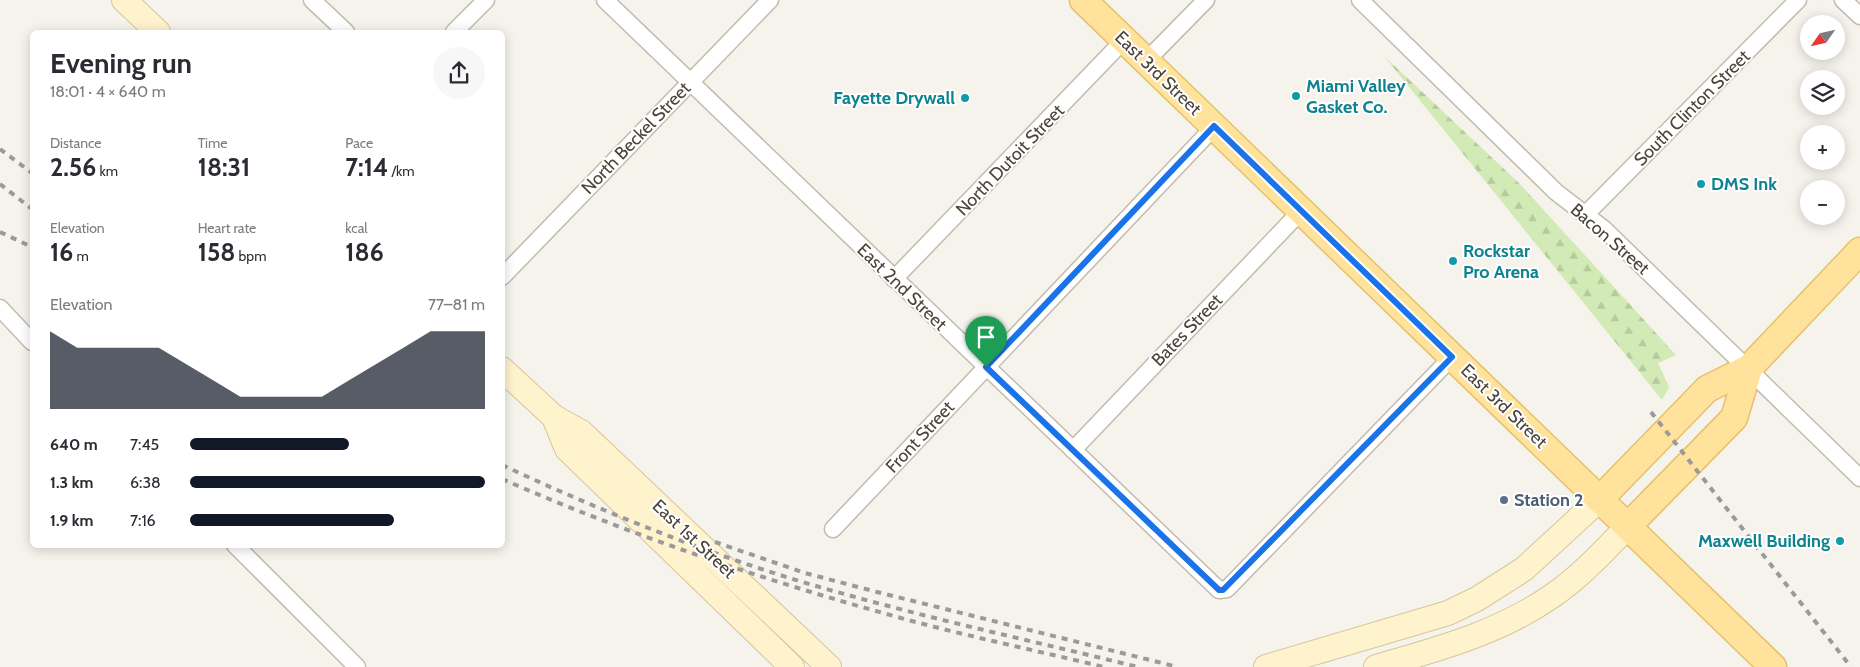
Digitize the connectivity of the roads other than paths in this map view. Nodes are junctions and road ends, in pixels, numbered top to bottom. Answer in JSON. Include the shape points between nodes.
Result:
{"nodes":[{"id":1,"x":124,"y":0,"type":"edge"},
{"id":2,"x":312,"y":0,"type":"edge"},
{"id":3,"x":486,"y":0,"type":"edge"},
{"id":4,"x":605,"y":0,"type":"edge"},
{"id":5,"x":770,"y":0,"type":"edge"},
{"id":6,"x":1083,"y":0,"type":"edge"},
{"id":7,"x":1206,"y":0,"type":"edge"},
{"id":8,"x":1360,"y":0,"type":"edge"},
{"id":9,"x":1798,"y":0,"type":"edge"},
{"id":10,"x":1843,"y":0,"type":"edge"},
{"id":11,"x":1860,"y":16,"type":"edge"},
{"id":12,"x":156,"y":30,"type":"edge"},
{"id":13,"x":344,"y":30,"type":"edge"},
{"id":14,"x":456,"y":30,"type":"edge"},
{"id":15,"x":1124,"y":40,"type":"junction"},
{"id":16,"x":1146,"y":61,"type":"junction"},
{"id":17,"x":690,"y":81,"type":"junction"},
{"id":18,"x":1214,"y":126,"type":"junction"},
{"id":19,"x":1301,"y":211,"type":"junction"},
{"id":20,"x":1586,"y":215,"type":"junction"},
{"id":21,"x":1860,"y":251,"type":"edge"},
{"id":22,"x":505,"y":274,"type":"edge"},
{"id":23,"x":894,"y":280,"type":"junction"},
{"id":24,"x":0,"y":308,"type":"edge"},
{"id":25,"x":30,"y":340,"type":"edge"},
{"id":26,"x":1452,"y":357,"type":"junction"},
{"id":27,"x":986,"y":367,"type":"junction"},
{"id":28,"x":1748,"y":368,"type":"junction"},
{"id":29,"x":505,"y":372,"type":"edge"},
{"id":30,"x":554,"y":417,"type":"junction"},
{"id":31,"x":1073,"y":450,"type":"junction"},
{"id":32,"x":1860,"y":478,"type":"edge"},
{"id":33,"x":1600,"y":499,"type":"junction"},
{"id":34,"x":1628,"y":526,"type":"junction"},
{"id":35,"x":833,"y":529,"type":"dead end"},
{"id":36,"x":239,"y":548,"type":"edge"},
{"id":37,"x":357,"y":667,"type":"edge"},
{"id":38,"x":792,"y":667,"type":"edge"},
{"id":39,"x":829,"y":667,"type":"edge"},
{"id":40,"x":1266,"y":667,"type":"edge"},
{"id":41,"x":1376,"y":667,"type":"edge"},
{"id":42,"x":1773,"y":667,"type":"edge"}],
"edges":[{"from":1,"to":12,"type":"main road"},
{"from":2,"to":13,"type":"street"},
{"from":3,"to":14,"type":"street"},
{"from":4,"to":17,"type":"street","name":"East 2nd Street"},
{"from":5,"to":17,"type":"street","name":"North Beckel Street"},
{"from":6,"to":15,"type":"main road","name":"East 3rd Street"},
{"from":7,"to":16,"type":"street"},
{"from":8,"to":20,"type":"street","name":"Bacon Street","via":[[1549,186]]},
{"from":9,"to":20,"type":"street","name":"South Clinton Street"},
{"from":10,"to":11,"type":"street"},
{"from":15,"to":16,"type":"main road","name":"East 3rd Street"},
{"from":15,"to":23,"type":"street","name":"North Dutoit Street"},
{"from":16,"to":18,"type":"main road","name":"East 3rd Street"},
{"from":17,"to":22,"type":"street","name":"North Beckel Street"},
{"from":17,"to":23,"type":"street","name":"East 2nd Street"},
{"from":18,"to":19,"type":"main road","name":"East 3rd Street"},
{"from":18,"to":27,"type":"street","name":"Front Street"},
{"from":19,"to":26,"type":"main road","name":"East 3rd Street"},
{"from":19,"to":31,"type":"street","name":"Bates Street"},
{"from":20,"to":28,"type":"street","name":"Bacon Street"},
{"from":21,"to":28,"type":"main road"},
{"from":23,"to":27,"type":"street","name":"East 2nd Street"},
{"from":24,"to":25,"type":"street"},
{"from":26,"to":31,"type":"street","name":"East 2nd Street","via":[[1223,590],[1219,590]]},
{"from":26,"to":33,"type":"main road","name":"East 3rd Street"},
{"from":27,"to":31,"type":"street","name":"East 2nd Street"},
{"from":27,"to":35,"type":"street","name":"Front Street"},
{"from":28,"to":32,"type":"street","name":"Bacon Street"},
{"from":28,"to":33,"type":"main road","via":[[1707,388]]},
{"from":28,"to":34,"type":"main road","via":[[1734,418]]},
{"from":29,"to":30,"type":"main road","name":"East 1st Street"},
{"from":30,"to":38,"type":"main road","name":"East 1st Street","via":[[567,450]]},
{"from":30,"to":39,"type":"main road","name":"East 1st Street","via":[[581,432]]},
{"from":33,"to":34,"type":"main road","name":"East 3rd Street"},
{"from":33,"to":40,"type":"main road","via":[[1524,569],[1477,599],[1448,613]]},
{"from":34,"to":41,"type":"main road","via":[[1554,595],[1529,610],[1474,637]]},
{"from":34,"to":42,"type":"main road","name":"East 3rd Street"},
{"from":36,"to":37,"type":"street"}]}
